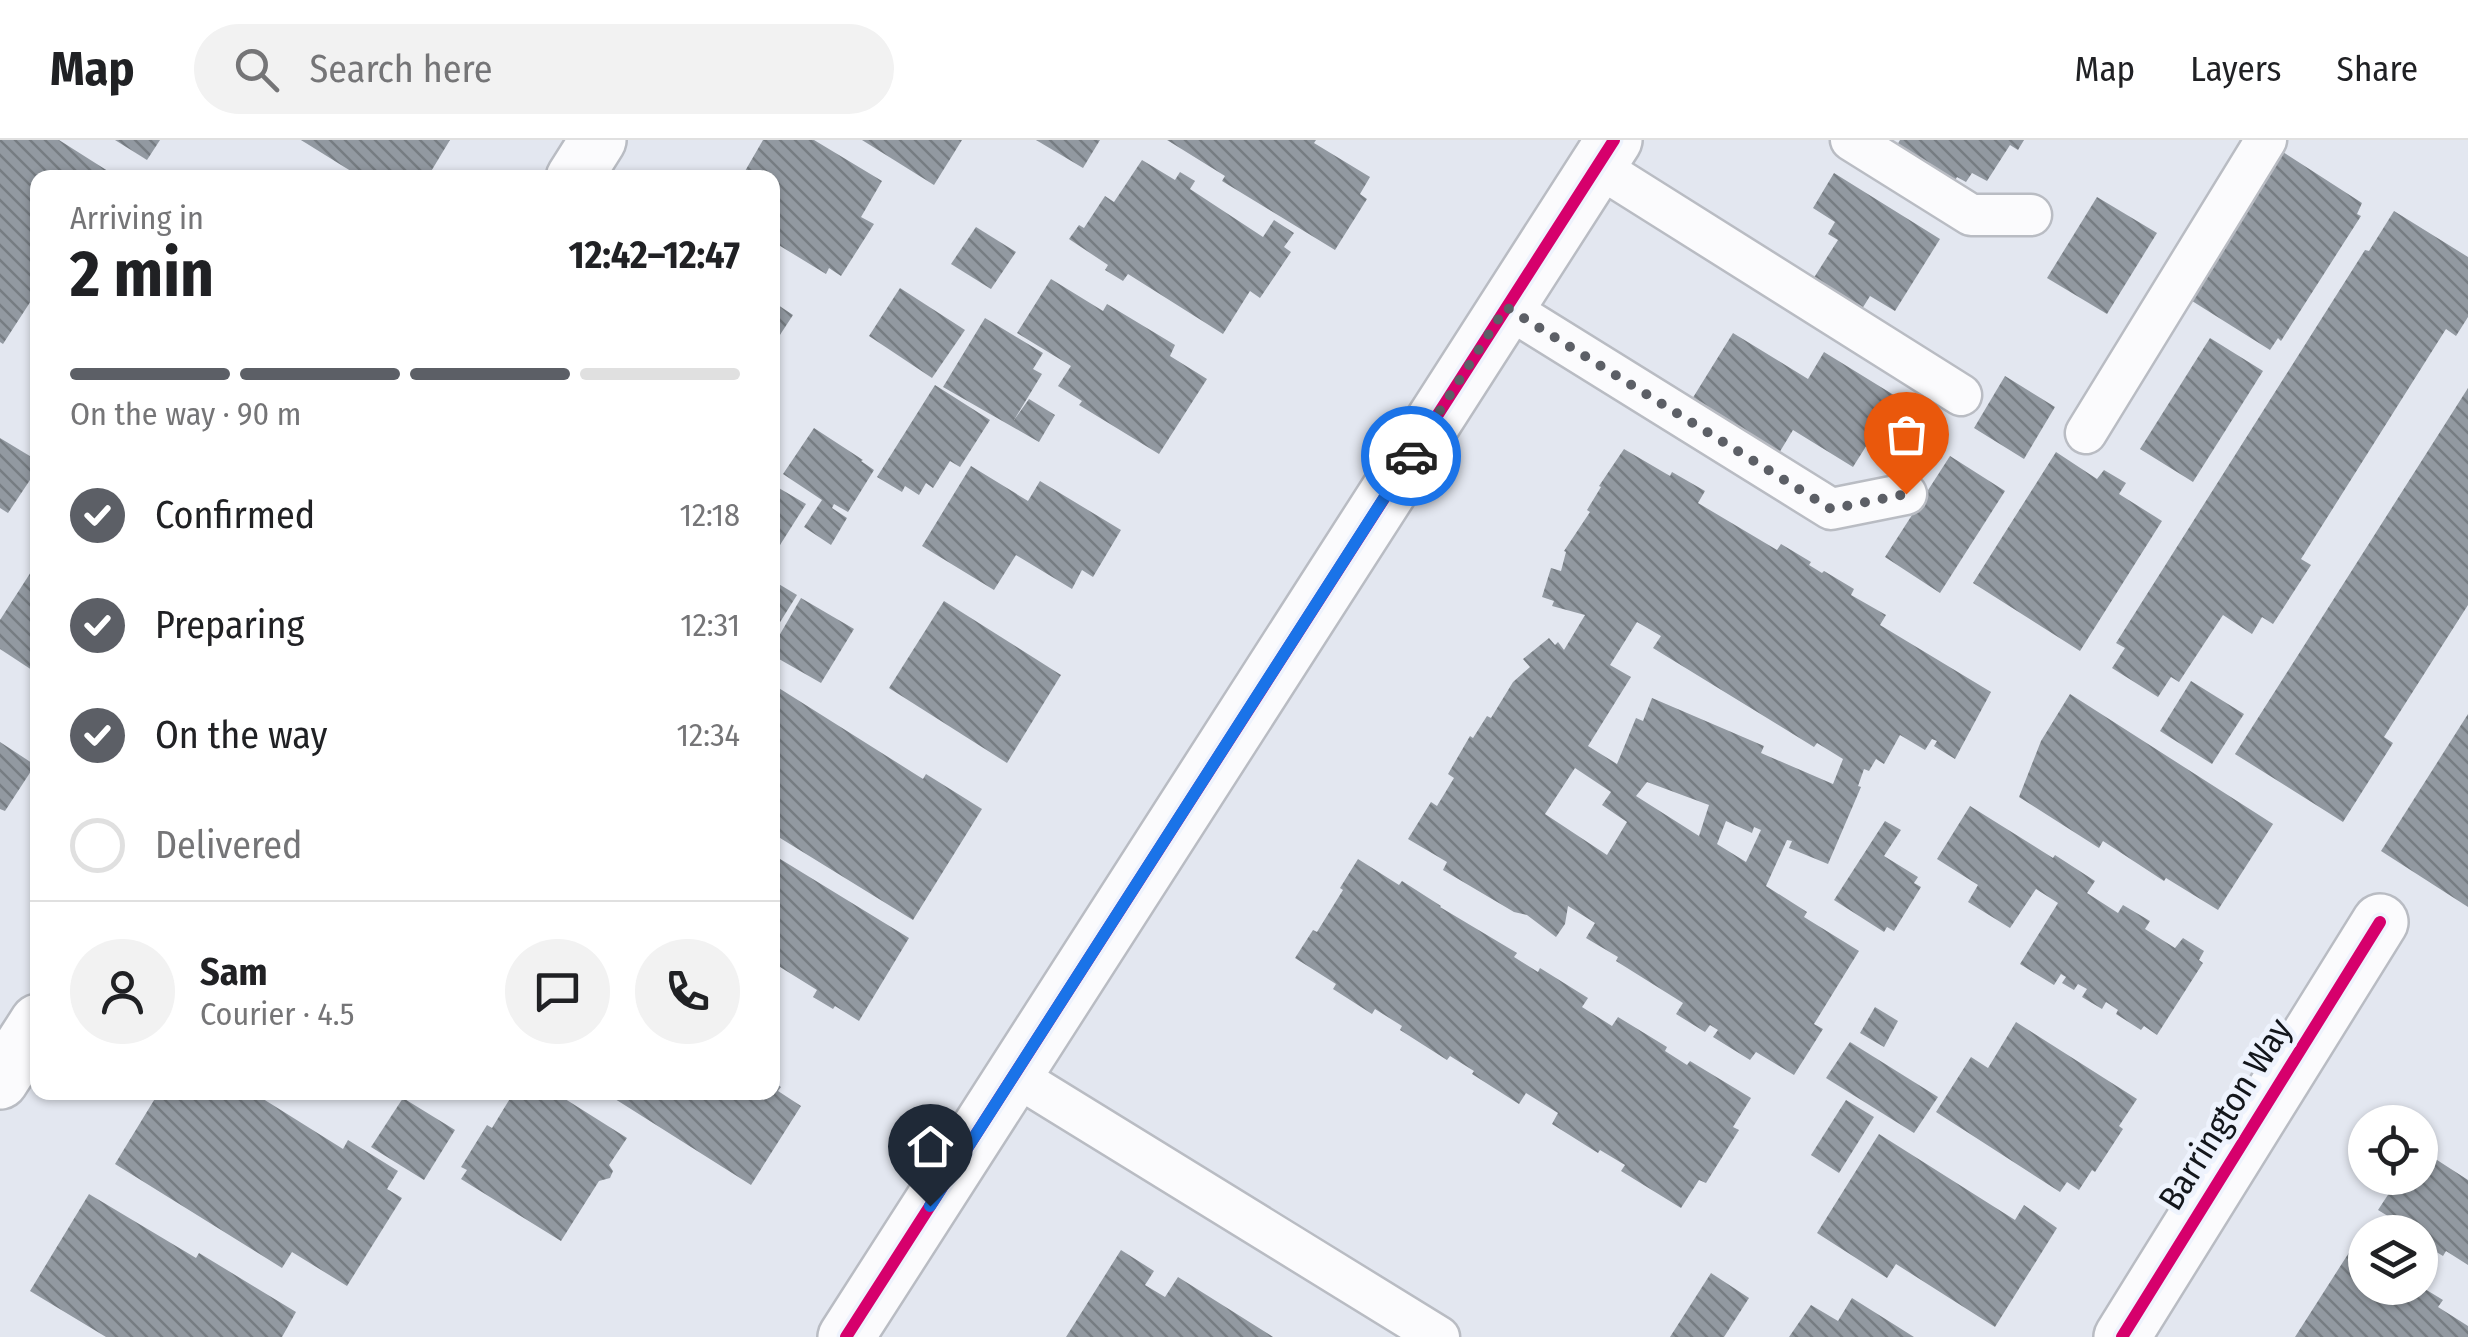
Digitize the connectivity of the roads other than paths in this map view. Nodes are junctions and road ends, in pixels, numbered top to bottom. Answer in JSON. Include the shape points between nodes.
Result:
{"nodes":[{"id":1,"x":598,"y":140,"type":"edge"},
{"id":2,"x":1851,"y":140,"type":"edge"},
{"id":3,"x":2266,"y":140,"type":"edge"},
{"id":4,"x":1605,"y":153,"type":"edge"},
{"id":5,"x":579,"y":170,"type":"edge"},
{"id":6,"x":2031,"y":215,"type":"dead end"},
{"id":7,"x":1506,"y":307,"type":"junction"},
{"id":8,"x":1960,"y":396,"type":"dead end"},
{"id":9,"x":2086,"y":433,"type":"dead end"},
{"id":10,"x":1906,"y":494,"type":"dead end"},
{"id":11,"x":2380,"y":922,"type":"dead end"},
{"id":12,"x":30,"y":1034,"type":"edge"},
{"id":13,"x":1014,"y":1075,"type":"junction"},
{"id":14,"x":0,"y":1081,"type":"edge"},
{"id":15,"x":846,"y":1337,"type":"edge"},
{"id":16,"x":1440,"y":1337,"type":"edge"},
{"id":17,"x":2122,"y":1337,"type":"edge"}],
"edges":[{"from":1,"to":5,"type":"main road"},
{"from":2,"to":6,"type":"lane","via":[[1972,215]]},
{"from":3,"to":9,"type":"lane"},
{"from":4,"to":7,"type":"main road"},
{"from":4,"to":8,"type":"lane"},
{"from":7,"to":10,"type":"lane","via":[[1831,509]]},
{"from":7,"to":13,"type":"main road"},
{"from":11,"to":17,"type":"main road","name":"Barrington Way"},
{"from":12,"to":14,"type":"main road"},
{"from":13,"to":15,"type":"main road"},
{"from":13,"to":16,"type":"lane"}]}
